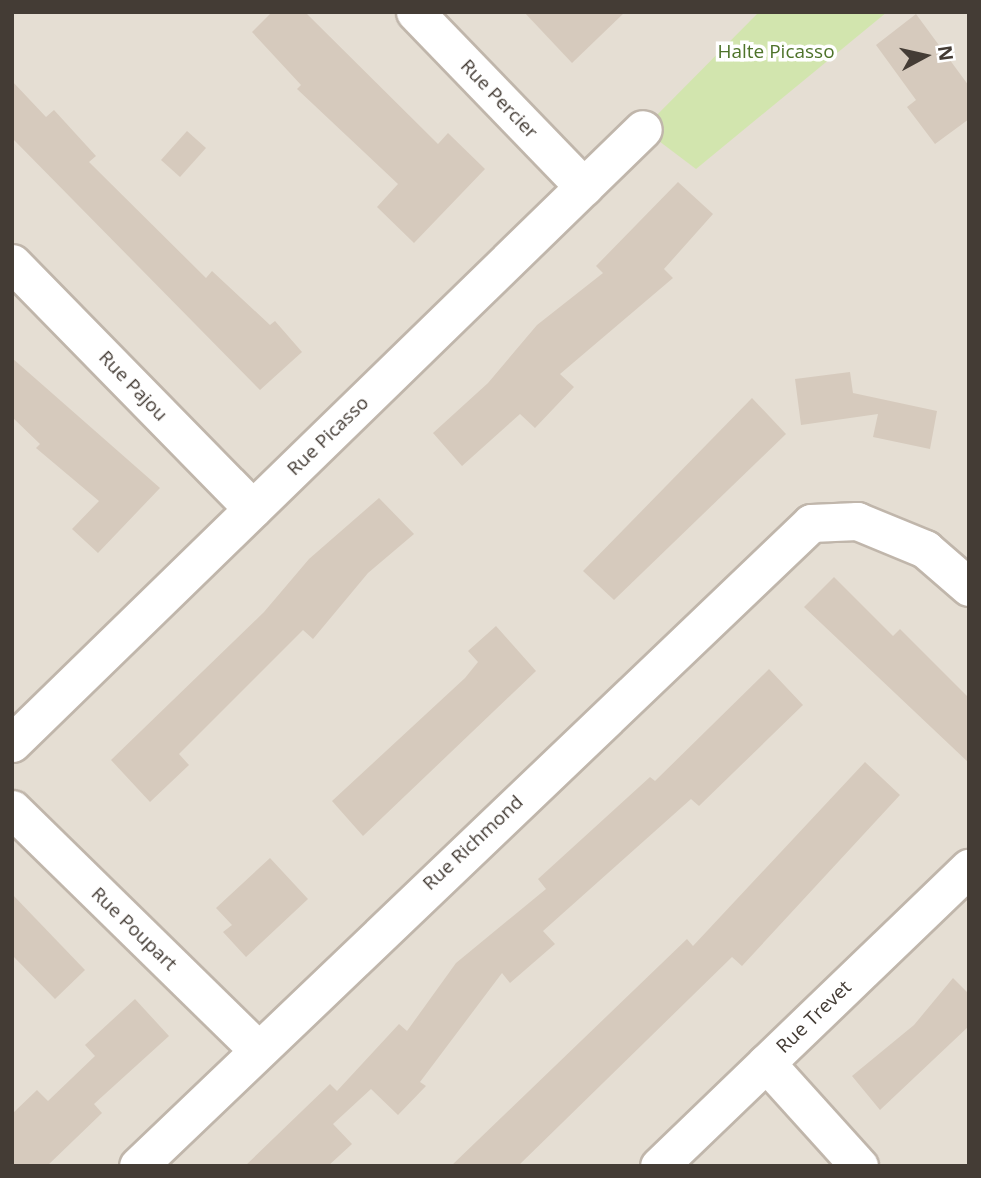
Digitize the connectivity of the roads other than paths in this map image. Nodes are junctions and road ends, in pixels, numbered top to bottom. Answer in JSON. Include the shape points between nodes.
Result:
{"nodes":[{"id":1,"x":415,"y":12,"type":"edge"},
{"id":2,"x":643,"y":129,"type":"dead end"},
{"id":3,"x":584,"y":187,"type":"junction"},
{"id":4,"x":12,"y":262,"type":"edge"},
{"id":5,"x":253,"y":509,"type":"junction"},
{"id":6,"x":969,"y":587,"type":"edge"},
{"id":7,"x":12,"y":743,"type":"edge"},
{"id":8,"x":12,"y":809,"type":"edge"},
{"id":9,"x":969,"y":868,"type":"edge"},
{"id":10,"x":256,"y":1048,"type":"junction"},
{"id":11,"x":766,"y":1063,"type":"junction"},
{"id":12,"x":138,"y":1166,"type":"edge"},
{"id":13,"x":659,"y":1166,"type":"edge"},
{"id":14,"x":859,"y":1166,"type":"edge"}],
"edges":[{"from":1,"to":3,"type":"street","name":"Rue Percier"},
{"from":2,"to":3,"type":"street","name":"Rue Picasso"},
{"from":3,"to":5,"type":"street","name":"Rue Picasso"},
{"from":4,"to":5,"type":"street","name":"Rue Pajou"},
{"from":5,"to":7,"type":"street","name":"Rue Picasso"},
{"from":6,"to":10,"type":"street","name":"Rue Richmond","via":[[925,549],[857,521],[810,523]]},
{"from":8,"to":10,"type":"street","name":"Rue Poupart"},
{"from":9,"to":11,"type":"street","name":"Rue Trevet"},
{"from":10,"to":12,"type":"street","name":"Rue Richmond"},
{"from":11,"to":13,"type":"street","name":"Rue Trevet"},
{"from":11,"to":14,"type":"street"}]}
